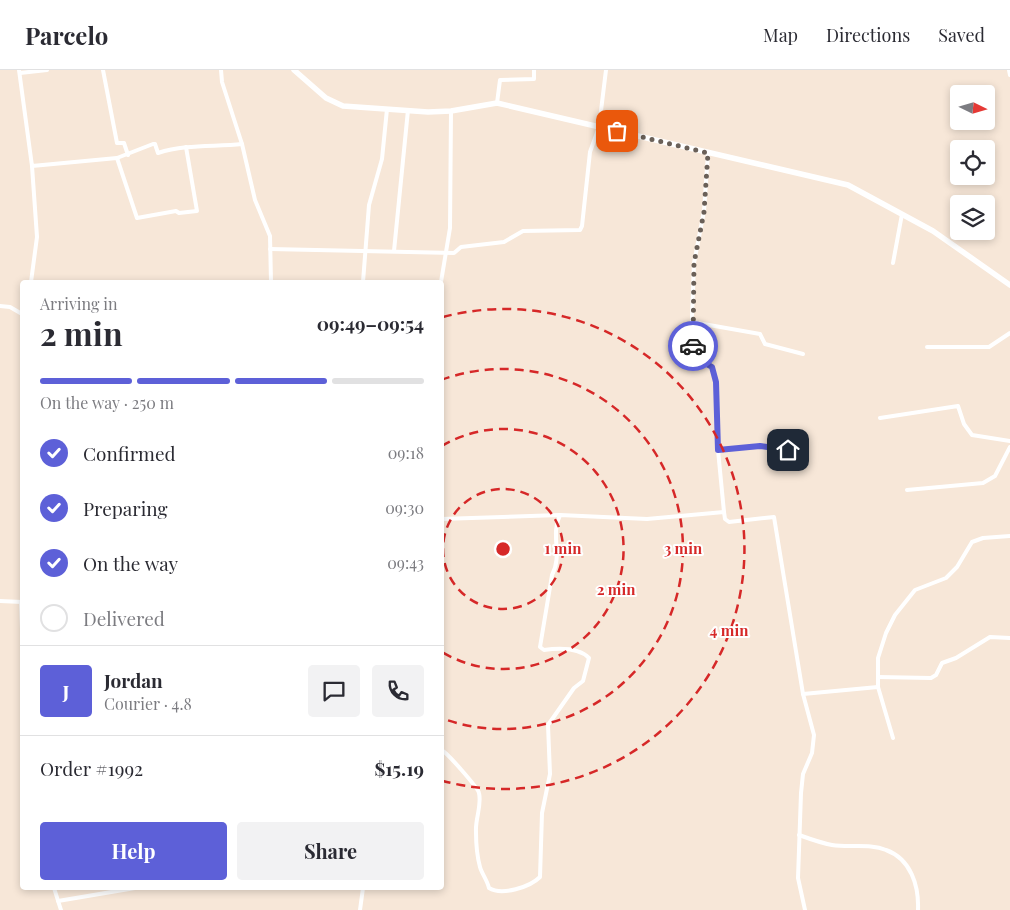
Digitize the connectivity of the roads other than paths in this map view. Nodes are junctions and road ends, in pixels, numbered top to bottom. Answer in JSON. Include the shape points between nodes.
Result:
{"nodes":[{"id":1,"x":47,"y":70,"type":"edge"},
{"id":2,"x":103,"y":70,"type":"edge"},
{"id":3,"x":221,"y":70,"type":"edge"},
{"id":4,"x":294,"y":70,"type":"edge"},
{"id":5,"x":534,"y":70,"type":"edge"},
{"id":6,"x":606,"y":70,"type":"edge"},
{"id":7,"x":1009,"y":70,"type":"edge"},
{"id":8,"x":19,"y":72,"type":"edge"},
{"id":9,"x":1010,"y":75,"type":"edge"},
{"id":10,"x":497,"y":103,"type":"junction"},
{"id":11,"x":387,"y":109,"type":"junction"},
{"id":12,"x":408,"y":110,"type":"junction"},
{"id":13,"x":451,"y":111,"type":"junction"},
{"id":14,"x":599,"y":126,"type":"junction"},
{"id":15,"x":242,"y":144,"type":"junction"},
{"id":16,"x":186,"y":148,"type":"junction"},
{"id":17,"x":708,"y":153,"type":"junction"},
{"id":18,"x":128,"y":155,"type":"junction"},
{"id":19,"x":117,"y":158,"type":"junction"},
{"id":20,"x":32,"y":166,"type":"junction"},
{"id":21,"x":902,"y":214,"type":"junction"},
{"id":22,"x":270,"y":249,"type":"junction"},
{"id":23,"x":364,"y":249,"type":"junction"},
{"id":24,"x":394,"y":251,"type":"junction"},
{"id":25,"x":445,"y":252,"type":"junction"},
{"id":26,"x":893,"y":263,"type":"dead end"},
{"id":27,"x":31,"y":280,"type":"edge"},
{"id":28,"x":271,"y":280,"type":"edge"},
{"id":29,"x":363,"y":280,"type":"edge"},
{"id":30,"x":442,"y":280,"type":"edge"},
{"id":31,"x":1010,"y":286,"type":"edge"},
{"id":32,"x":0,"y":306,"type":"edge"},
{"id":33,"x":20,"y":313,"type":"edge"},
{"id":34,"x":692,"y":322,"type":"junction"},
{"id":35,"x":1010,"y":332,"type":"edge"},
{"id":36,"x":927,"y":347,"type":"dead end"},
{"id":37,"x":803,"y":354,"type":"dead end"},
{"id":38,"x":880,"y":418,"type":"dead end"},
{"id":39,"x":1010,"y":441,"type":"edge"},
{"id":40,"x":1010,"y":447,"type":"edge"},
{"id":41,"x":718,"y":450,"type":"junction"},
{"id":42,"x":788,"y":450,"type":"dead end"},
{"id":43,"x":907,"y":490,"type":"dead end"},
{"id":44,"x":724,"y":512,"type":"junction"},
{"id":45,"x":560,"y":515,"type":"junction"},
{"id":46,"x":444,"y":519,"type":"edge"},
{"id":47,"x":1010,"y":536,"type":"edge"},
{"id":48,"x":0,"y":600,"type":"edge"},
{"id":49,"x":20,"y":602,"type":"edge"},
{"id":50,"x":1010,"y":638,"type":"edge"},
{"id":51,"x":878,"y":677,"type":"junction"},
{"id":52,"x":878,"y":687,"type":"junction"},
{"id":53,"x":803,"y":694,"type":"junction"},
{"id":54,"x":893,"y":738,"type":"dead end"},
{"id":55,"x":444,"y":752,"type":"edge"},
{"id":56,"x":799,"y":835,"type":"junction"},
{"id":57,"x":55,"y":890,"type":"edge"},
{"id":58,"x":123,"y":890,"type":"edge"},
{"id":59,"x":363,"y":890,"type":"edge"},
{"id":60,"x":58,"y":901,"type":"junction"},
{"id":61,"x":61,"y":910,"type":"edge"},
{"id":62,"x":360,"y":910,"type":"edge"},
{"id":63,"x":804,"y":910,"type":"edge"},
{"id":64,"x":918,"y":910,"type":"edge"}],
"edges":[{"from":1,"to":8,"type":"street"},
{"from":2,"to":18,"type":"street","via":[[117,143],[124,143]]},
{"from":3,"to":15,"type":"street","via":[[230,112]]},
{"from":4,"to":11,"type":"street","via":[[326,98],[343,106]]},
{"from":5,"to":10,"type":"street","via":[[534,79],[500,80]]},
{"from":6,"to":14,"type":"street"},
{"from":7,"to":9,"type":"street"},
{"from":8,"to":20,"type":"street"},
{"from":10,"to":13,"type":"street"},
{"from":10,"to":14,"type":"street"},
{"from":11,"to":12,"type":"street"},
{"from":11,"to":23,"type":"street","via":[[382,160],[369,205]]},
{"from":12,"to":13,"type":"street"},
{"from":12,"to":24,"type":"street"},
{"from":13,"to":25,"type":"street","via":[[450,228]]},
{"from":14,"to":17,"type":"street"},
{"from":14,"to":25,"type":"street","via":[[590,152],[580,230],[523,231],[504,242]]},
{"from":15,"to":16,"type":"street"},
{"from":15,"to":22,"type":"street","via":[[255,200],[270,236]]},
{"from":16,"to":18,"type":"street","via":[[158,153],[153,144]]},
{"from":16,"to":19,"type":"street","via":[[197,211],[137,218]]},
{"from":17,"to":21,"type":"street","via":[[848,185]]},
{"from":17,"to":34,"type":"street","via":[[704,212],[694,263]]},
{"from":18,"to":19,"type":"street"},
{"from":19,"to":20,"type":"street"},
{"from":20,"to":27,"type":"street","via":[[37,237]]},
{"from":21,"to":26,"type":"street"},
{"from":21,"to":31,"type":"street","via":[[933,230]]},
{"from":22,"to":23,"type":"street"},
{"from":22,"to":28,"type":"street"},
{"from":23,"to":24,"type":"street"},
{"from":23,"to":29,"type":"street"},
{"from":24,"to":25,"type":"street"},
{"from":25,"to":30,"type":"street"},
{"from":32,"to":33,"type":"street"},
{"from":34,"to":37,"type":"street","via":[[760,334],[765,344]]},
{"from":34,"to":41,"type":"street","via":[[696,358],[712,367],[716,382]]},
{"from":35,"to":36,"type":"street","via":[[989,346]]},
{"from":38,"to":39,"type":"street","via":[[958,406],[964,424],[972,434]]},
{"from":40,"to":43,"type":"street","via":[[995,476],[983,483]]},
{"from":41,"to":42,"type":"street","via":[[760,446]]},
{"from":41,"to":44,"type":"street"},
{"from":44,"to":45,"type":"street","via":[[647,519]]},
{"from":44,"to":53,"type":"street","via":[[729,522],[774,517]]},
{"from":45,"to":46,"type":"street"},
{"from":45,"to":55,"type":"street","via":[[555,529],[557,566],[552,575],[540,647],[544,650],[570,649],[589,658],[584,680],[574,688],[548,725],[549,781],[542,813],[540,877],[533,883],[511,890],[489,888],[480,869],[475,830],[480,800],[478,789]]},
{"from":47,"to":51,"type":"street","via":[[972,542],[946,578],[915,590],[895,615],[886,633],[878,658]]},
{"from":48,"to":49,"type":"street"},
{"from":50,"to":51,"type":"street","via":[[990,637],[942,663],[931,678]]},
{"from":51,"to":52,"type":"street"},
{"from":52,"to":53,"type":"street"},
{"from":52,"to":54,"type":"street"},
{"from":53,"to":56,"type":"street","via":[[814,740],[803,774]]},
{"from":56,"to":63,"type":"street","via":[[798,884]]},
{"from":56,"to":64,"type":"street","via":[[832,845],[886,849],[899,856],[914,880]]},
{"from":57,"to":60,"type":"street"},
{"from":58,"to":60,"type":"street"},
{"from":59,"to":62,"type":"street"},
{"from":60,"to":61,"type":"street"}]}
